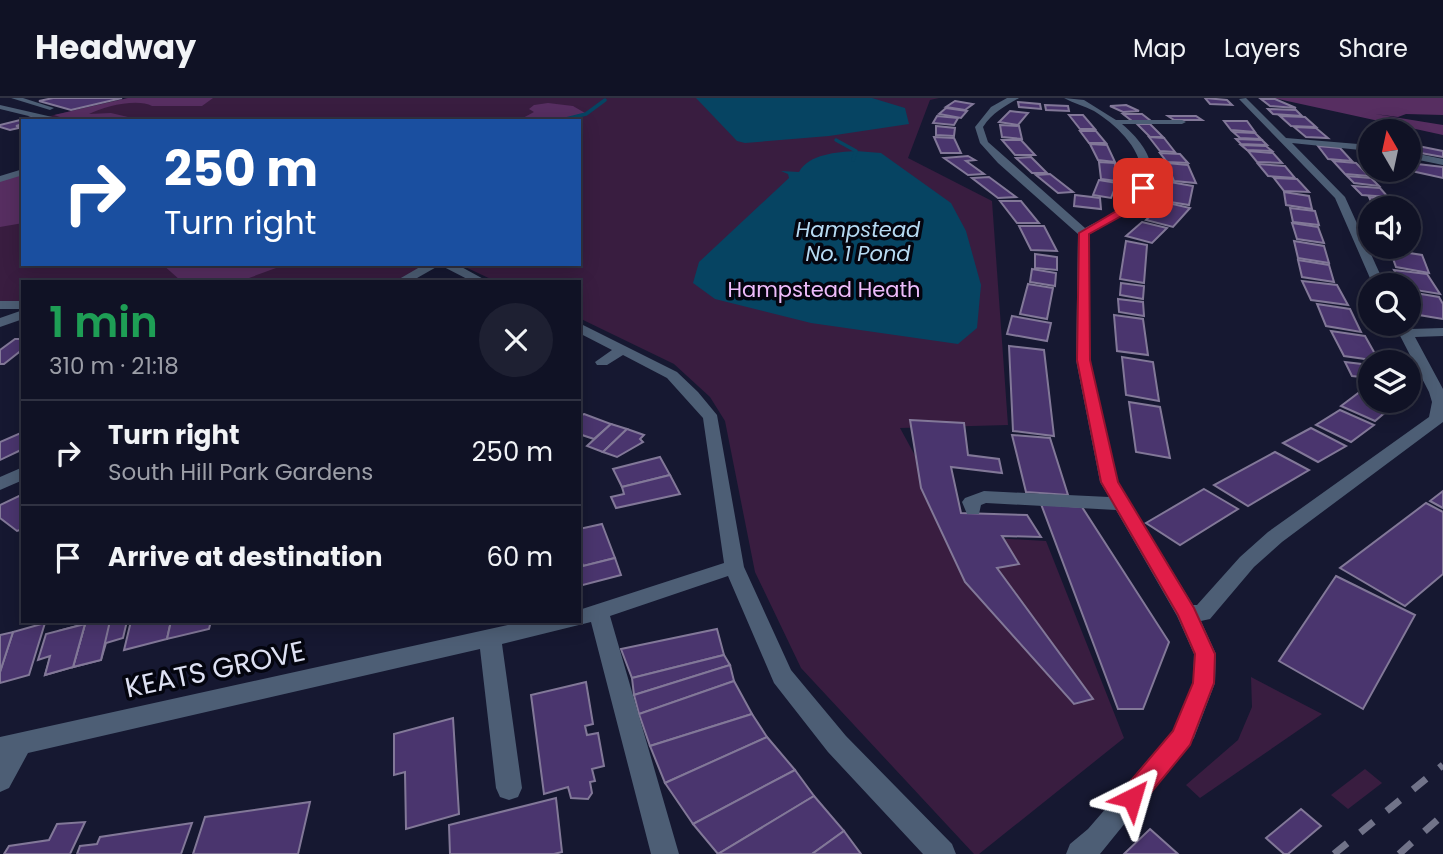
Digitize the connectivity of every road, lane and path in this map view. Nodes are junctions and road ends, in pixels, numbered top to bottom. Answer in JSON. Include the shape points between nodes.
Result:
{"nodes":[{"id":1,"x":15,"y":98,"type":"edge"},
{"id":2,"x":42,"y":98,"type":"edge"},
{"id":3,"x":1015,"y":98,"type":"edge"},
{"id":4,"x":1068,"y":98,"type":"edge"},
{"id":5,"x":1243,"y":99,"type":"edge"},
{"id":6,"x":27,"y":102,"type":"junction"},
{"id":7,"x":1,"y":108,"type":"edge"},
{"id":8,"x":40,"y":116,"type":"junction"},
{"id":9,"x":53,"y":119,"type":"edge"},
{"id":10,"x":1115,"y":122,"type":"junction"},
{"id":11,"x":1182,"y":122,"type":"dead end"},
{"id":12,"x":1287,"y":140,"type":"junction"},
{"id":13,"x":1358,"y":147,"type":"edge"},
{"id":14,"x":1421,"y":157,"type":"edge"},
{"id":15,"x":1443,"y":162,"type":"edge"},
{"id":16,"x":21,"y":173,"type":"edge"},
{"id":17,"x":0,"y":179,"type":"edge"},
{"id":18,"x":1084,"y":233,"type":"junction"},
{"id":19,"x":431,"y":266,"type":"edge"},
{"id":20,"x":450,"y":266,"type":"edge"},
{"id":21,"x":1374,"y":273,"type":"edge"},
{"id":22,"x":404,"y":280,"type":"edge"},
{"id":23,"x":479,"y":280,"type":"edge"},
{"id":24,"x":0,"y":305,"type":"edge"},
{"id":25,"x":21,"y":305,"type":"edge"},
{"id":26,"x":21,"y":315,"type":"edge"},
{"id":27,"x":0,"y":323,"type":"edge"},
{"id":28,"x":581,"y":328,"type":"edge"},
{"id":29,"x":1421,"y":330,"type":"edge"},
{"id":30,"x":1443,"y":332,"type":"edge"},
{"id":31,"x":1407,"y":336,"type":"edge"},
{"id":32,"x":621,"y":350,"type":"junction"},
{"id":33,"x":602,"y":362,"type":"dead end"},
{"id":34,"x":1439,"y":424,"type":"edge"},
{"id":35,"x":21,"y":474,"type":"edge"},
{"id":36,"x":0,"y":484,"type":"edge"},
{"id":37,"x":1123,"y":504,"type":"junction"},
{"id":38,"x":974,"y":510,"type":"dead end"},
{"id":39,"x":734,"y":567,"type":"junction"},
{"id":40,"x":1187,"y":614,"type":"junction"},
{"id":41,"x":589,"y":616,"type":"edge"},
{"id":42,"x":556,"y":623,"type":"edge"},
{"id":43,"x":490,"y":638,"type":"junction"},
{"id":44,"x":10,"y":746,"type":"edge"},
{"id":45,"x":0,"y":779,"type":"edge"},
{"id":46,"x":509,"y":788,"type":"dead end"},
{"id":47,"x":664,"y":854,"type":"edge"},
{"id":48,"x":942,"y":854,"type":"edge"},
{"id":49,"x":1080,"y":854,"type":"edge"}],
"edges":[{"from":1,"to":6,"type":"street"},
{"from":2,"to":6,"type":"street"},
{"from":3,"to":18,"type":"street","via":[[999,103],[987,114],[979,127],[984,143]]},
{"from":4,"to":10,"type":"street","via":[[1098,109]]},
{"from":5,"to":12,"type":"street"},
{"from":6,"to":7,"type":"street"},
{"from":6,"to":8,"type":"street","via":[[52,111]]},
{"from":7,"to":8,"type":"street"},
{"from":8,"to":9,"type":"street"},
{"from":10,"to":11,"type":"street"},
{"from":10,"to":18,"type":"street","via":[[1138,148],[1147,169],[1143,188],[1121,212]]},
{"from":12,"to":13,"type":"street"},
{"from":12,"to":21,"type":"street","via":[[1340,197]]},
{"from":14,"to":15,"type":"street"},
{"from":16,"to":17,"type":"street"},
{"from":18,"to":37,"type":"street","via":[[1083,360],[1110,482]]},
{"from":19,"to":22,"type":"street"},
{"from":20,"to":23,"type":"street"},
{"from":24,"to":25,"type":"street"},
{"from":26,"to":27,"type":"street"},
{"from":28,"to":32,"type":"street"},
{"from":29,"to":30,"type":"street"},
{"from":31,"to":34,"type":"street","via":[[1437,392]]},
{"from":32,"to":33,"type":"street"},
{"from":32,"to":39,"type":"street","via":[[672,376],[711,418]]},
{"from":34,"to":40,"type":"street","via":[[1275,537],[1203,613]]},
{"from":35,"to":36,"type":"street"},
{"from":37,"to":38,"type":"street","via":[[984,498],[971,502]]},
{"from":37,"to":40,"type":"street"},
{"from":39,"to":41,"type":"street"},
{"from":39,"to":48,"type":"street","via":[[782,676],[837,744]]},
{"from":40,"to":49,"type":"street","via":[[1205,654],[1204,683],[1182,738]]},
{"from":41,"to":47,"type":"street"},
{"from":42,"to":43,"type":"street","name":"KEATS GROVE"},
{"from":43,"to":44,"type":"street","name":"KEATS GROVE"},
{"from":43,"to":46,"type":"street"},
{"from":44,"to":45,"type":"street"}]}
